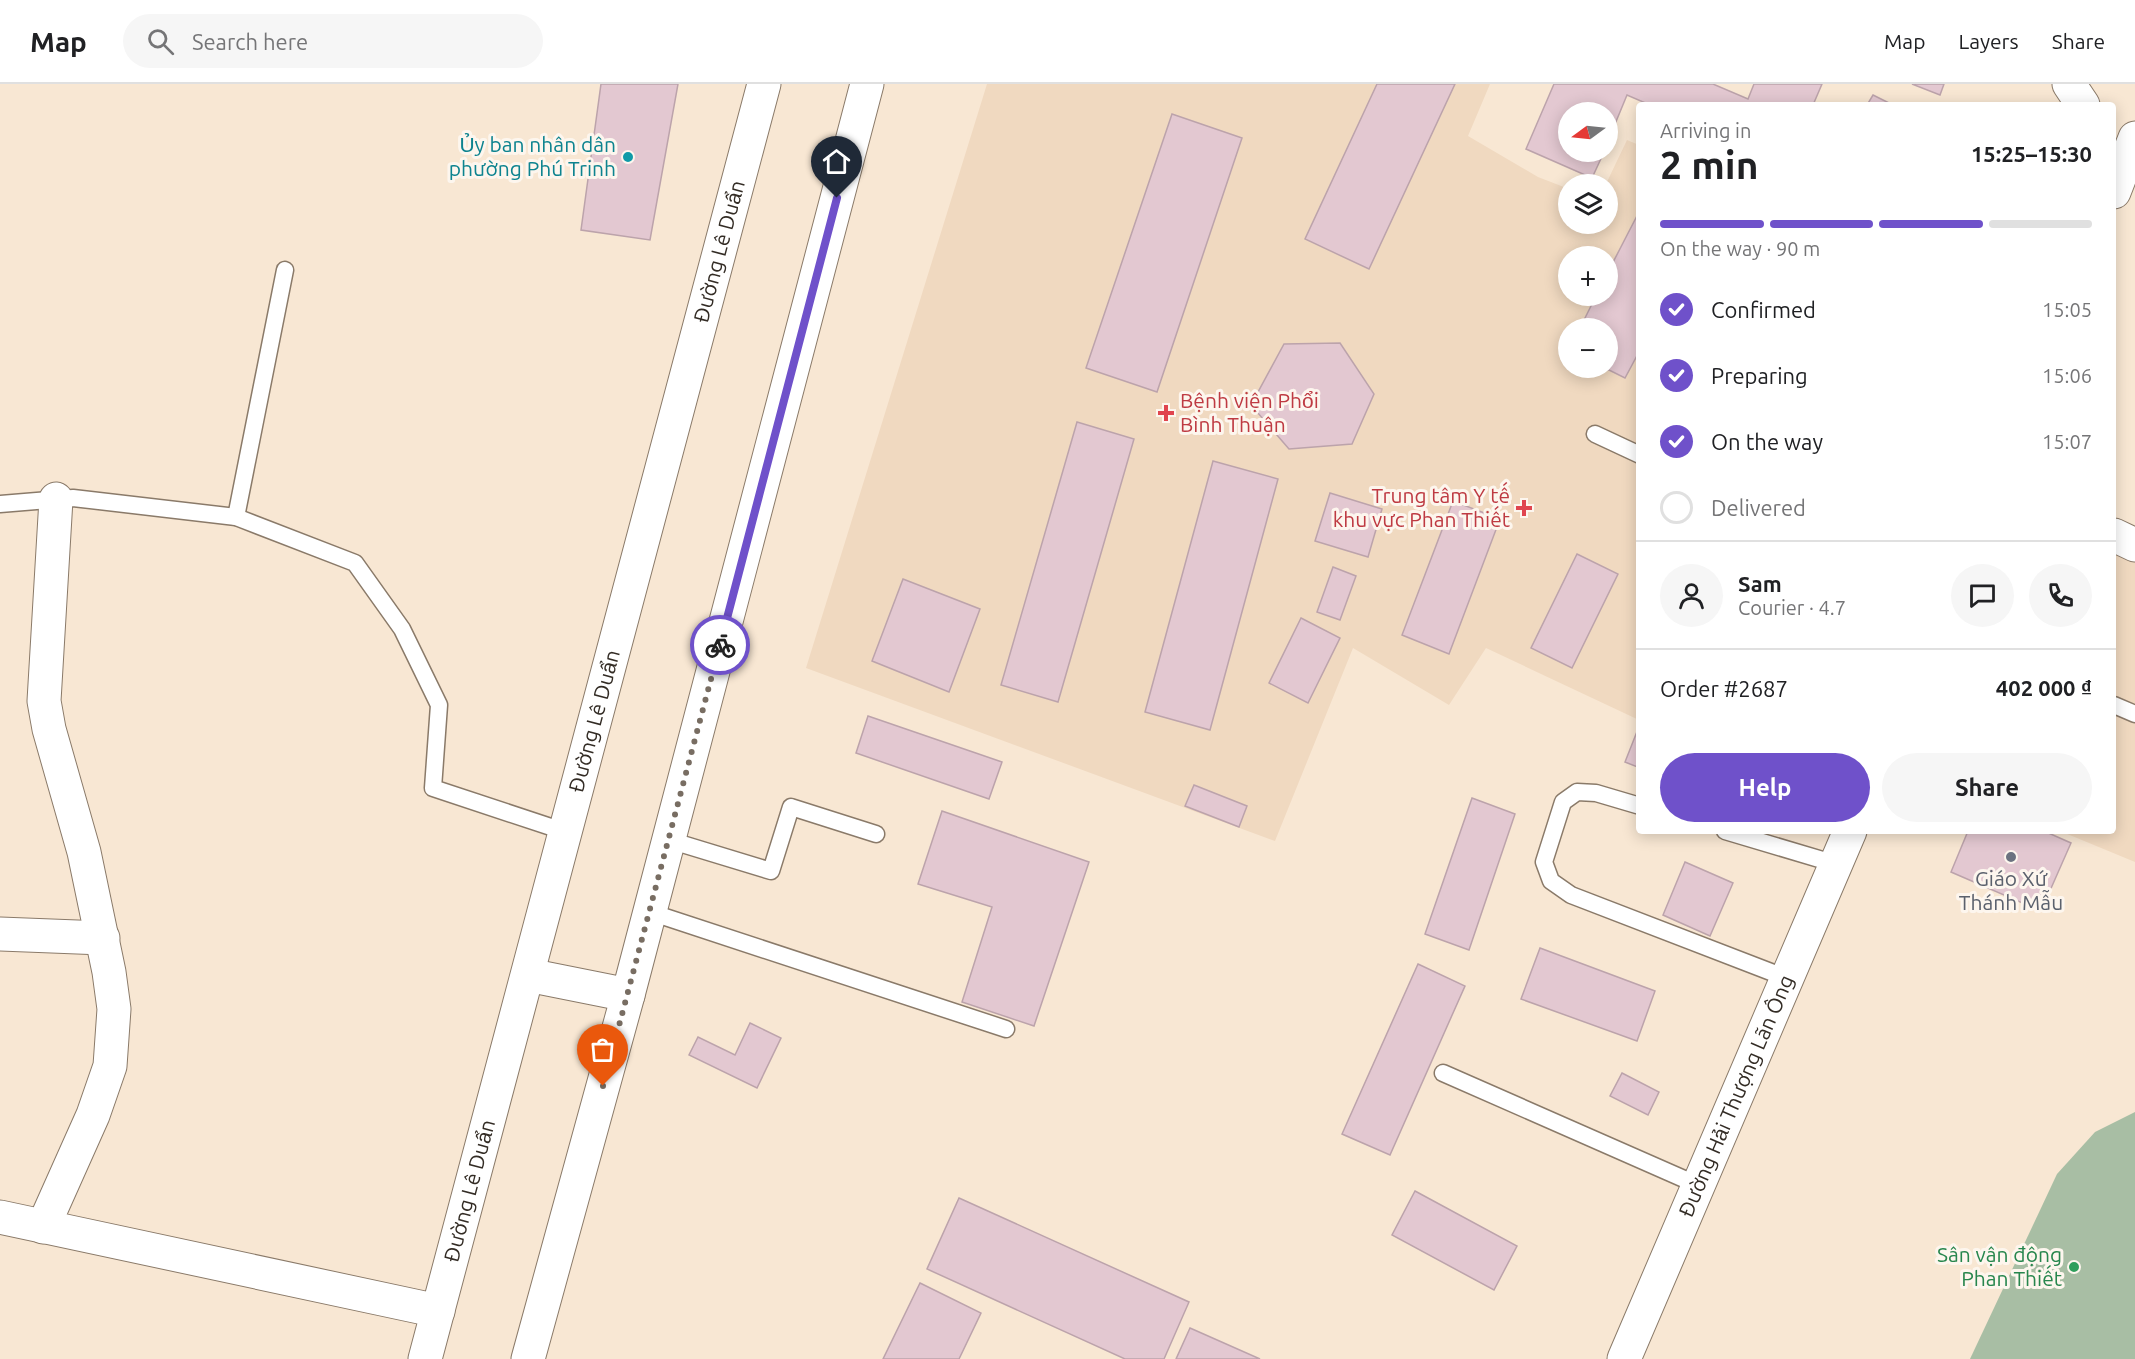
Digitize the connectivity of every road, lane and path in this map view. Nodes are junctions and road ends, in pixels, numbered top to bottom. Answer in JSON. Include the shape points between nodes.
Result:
{"nodes":[{"id":1,"x":764,"y":84,"type":"edge"},
{"id":2,"x":867,"y":84,"type":"edge"},
{"id":3,"x":2069,"y":84,"type":"edge"},
{"id":4,"x":2081,"y":102,"type":"edge"},
{"id":5,"x":285,"y":270,"type":"dead end"},
{"id":6,"x":1595,"y":434,"type":"dead end"},
{"id":7,"x":1636,"y":453,"type":"edge"},
{"id":8,"x":56,"y":500,"type":"junction"},
{"id":9,"x":0,"y":504,"type":"edge"},
{"id":10,"x":236,"y":517,"type":"junction"},
{"id":11,"x":2116,"y":536,"type":"edge"},
{"id":12,"x":2135,"y":545,"type":"edge"},
{"id":13,"x":2116,"y":706,"type":"edge"},
{"id":14,"x":2135,"y":714,"type":"edge"},
{"id":15,"x":1636,"y":805,"type":"edge"},
{"id":16,"x":566,"y":832,"type":"junction"},
{"id":17,"x":876,"y":834,"type":"dead end"},
{"id":18,"x":1735,"y":834,"type":"edge"},
{"id":19,"x":1849,"y":834,"type":"edge"},
{"id":20,"x":669,"y":840,"type":"junction"},
{"id":21,"x":1836,"y":864,"type":"junction"},
{"id":22,"x":650,"y":912,"type":"junction"},
{"id":23,"x":0,"y":934,"type":"edge"},
{"id":24,"x":103,"y":938,"type":"junction"},
{"id":25,"x":528,"y":975,"type":"junction"},
{"id":26,"x":1789,"y":980,"type":"junction"},
{"id":27,"x":628,"y":995,"type":"junction"},
{"id":28,"x":1006,"y":1029,"type":"dead end"},
{"id":29,"x":1443,"y":1073,"type":"dead end"},
{"id":30,"x":1700,"y":1186,"type":"junction"},
{"id":31,"x":0,"y":1217,"type":"edge"},
{"id":32,"x":42,"y":1227,"type":"junction"},
{"id":33,"x":438,"y":1311,"type":"junction"},
{"id":34,"x":425,"y":1359,"type":"edge"},
{"id":35,"x":528,"y":1359,"type":"edge"},
{"id":36,"x":1624,"y":1359,"type":"edge"}],
"edges":[{"from":1,"to":16,"type":"main road","name":"Đường Lê Duẩn"},
{"from":2,"to":20,"type":"main road"},
{"from":3,"to":4,"type":"main road"},
{"from":5,"to":10,"type":"lane"},
{"from":6,"to":7,"type":"lane"},
{"from":8,"to":9,"type":"lane"},
{"from":8,"to":10,"type":"lane","via":[[144,504]]},
{"from":8,"to":24,"type":"main road","via":[[44,701]]},
{"from":10,"to":16,"type":"lane","via":[[355,563],[402,629],[439,705],[434,788]]},
{"from":11,"to":12,"type":"main road"},
{"from":13,"to":14,"type":"lane"},
{"from":15,"to":26,"type":"lane","via":[[1596,793],[1577,792],[1563,802],[1544,862],[1551,881],[1571,895]]},
{"from":16,"to":25,"type":"main road","name":"Đường Lê Duẩn"},
{"from":17,"to":20,"type":"lane","via":[[790,807],[771,871]]},
{"from":18,"to":21,"type":"lane"},
{"from":19,"to":21,"type":"main road","name":"Đường Hải Thượng Lãn Ông"},
{"from":20,"to":22,"type":"main road"},
{"from":21,"to":26,"type":"main road","name":"Đường Hải Thượng Lãn Ông"},
{"from":22,"to":27,"type":"main road"},
{"from":22,"to":28,"type":"lane"},
{"from":23,"to":24,"type":"main road"},
{"from":24,"to":32,"type":"main road","via":[[114,1009],[110,1066],[93,1115]]},
{"from":25,"to":27,"type":"main road"},
{"from":25,"to":33,"type":"main road","name":"Đường Lê Duẩn"},
{"from":26,"to":30,"type":"main road","name":"Đường Hải Thượng Lãn Ông"},
{"from":27,"to":35,"type":"main road"},
{"from":29,"to":30,"type":"lane"},
{"from":30,"to":36,"type":"main road","name":"Đường Hải Thượng Lãn Ông"},
{"from":31,"to":32,"type":"main road"},
{"from":32,"to":33,"type":"main road"},
{"from":33,"to":34,"type":"main road","name":"Đường Lê Duẩn"}]}
